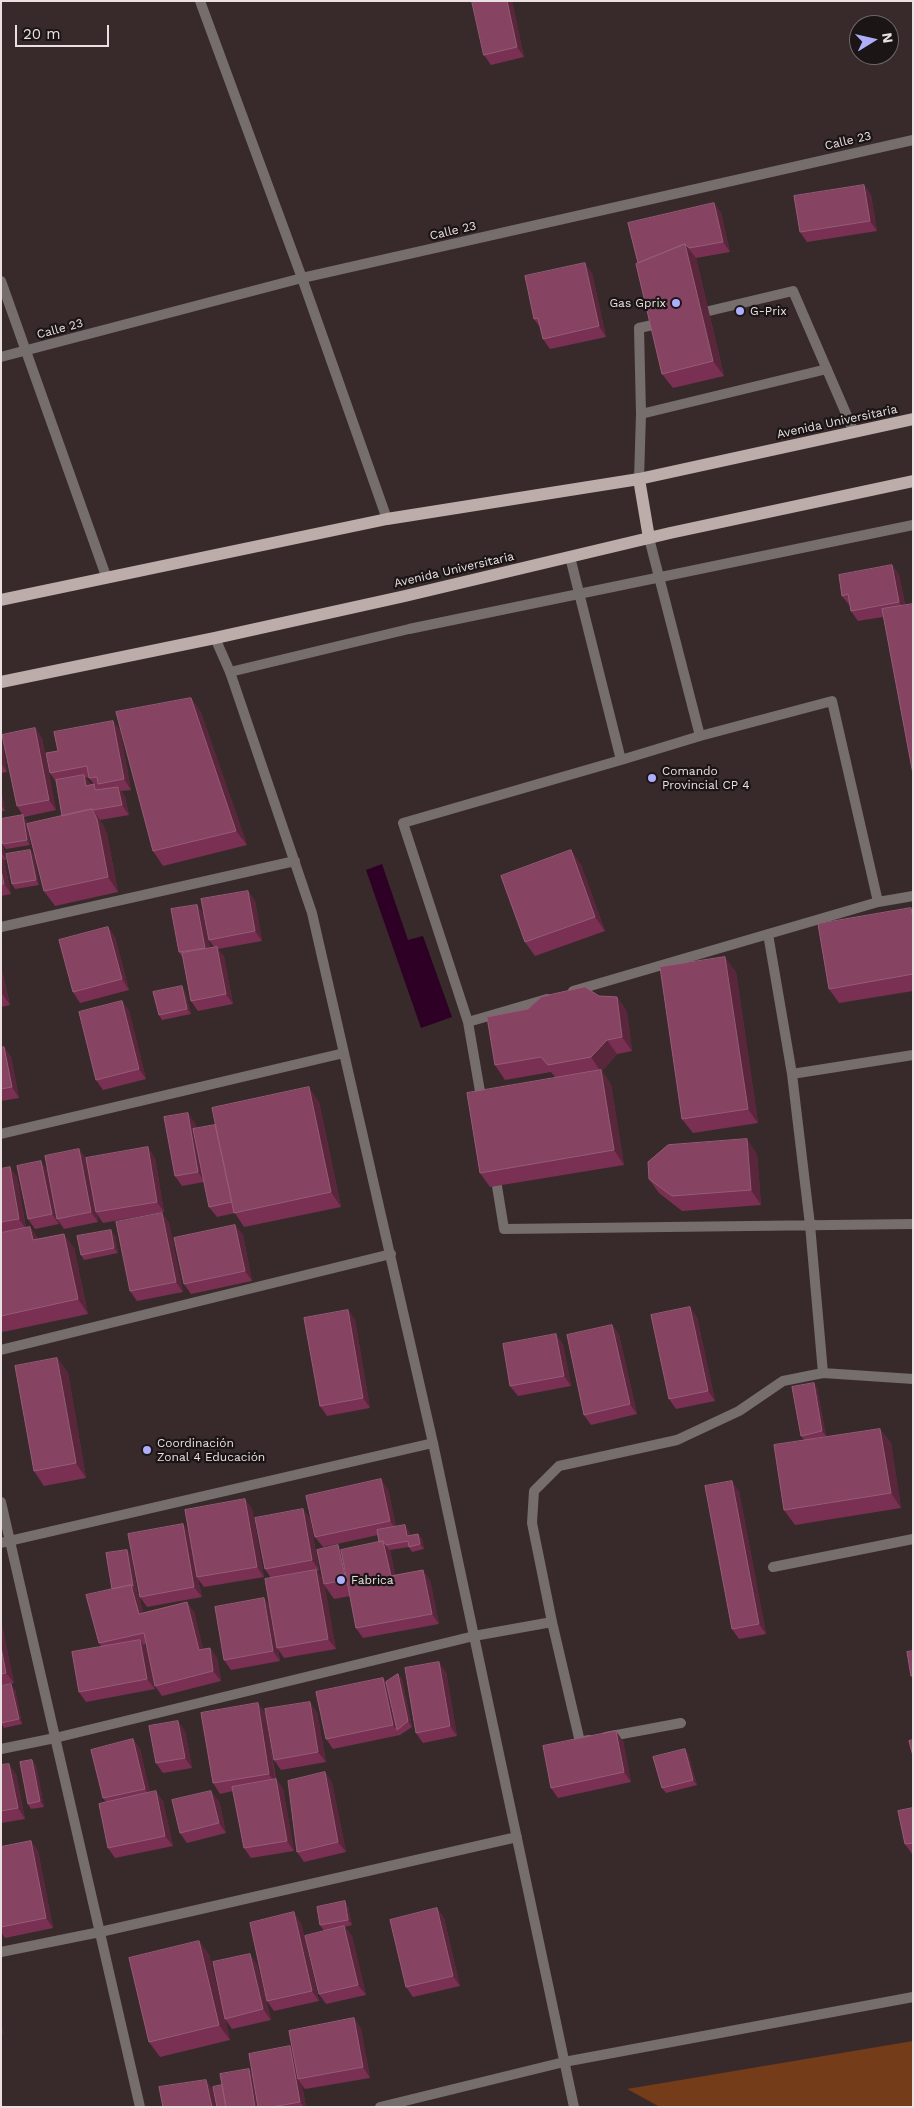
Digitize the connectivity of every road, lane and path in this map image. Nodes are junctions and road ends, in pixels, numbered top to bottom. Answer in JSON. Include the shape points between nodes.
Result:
{"nodes":[{"id":1,"x":200,"y":1,"type":"edge"},
{"id":2,"x":913,"y":140,"type":"edge"},
{"id":3,"x":302,"y":278,"type":"junction"},
{"id":4,"x":1,"y":281,"type":"edge"},
{"id":5,"x":709,"y":311,"type":"dead end"},
{"id":6,"x":657,"y":324,"type":"edge"},
{"id":7,"x":27,"y":351,"type":"junction"},
{"id":8,"x":1,"y":357,"type":"edge"},
{"id":9,"x":827,"y":369,"type":"junction"},
{"id":10,"x":641,"y":414,"type":"junction"},
{"id":11,"x":913,"y":419,"type":"edge"},
{"id":12,"x":854,"y":432,"type":"junction"},
{"id":13,"x":639,"y":479,"type":"junction"},
{"id":14,"x":913,"y":481,"type":"edge"},
{"id":15,"x":387,"y":519,"type":"junction"},
{"id":16,"x":913,"y":525,"type":"edge"},
{"id":17,"x":650,"y":538,"type":"junction"},
{"id":18,"x":570,"y":558,"type":"junction"},
{"id":19,"x":106,"y":576,"type":"junction"},
{"id":20,"x":1,"y":600,"type":"edge"},
{"id":21,"x":215,"y":638,"type":"junction"},
{"id":22,"x":230,"y":672,"type":"junction"},
{"id":23,"x":1,"y":682,"type":"edge"},
{"id":24,"x":700,"y":736,"type":"junction"},
{"id":25,"x":621,"y":760,"type":"junction"},
{"id":26,"x":295,"y":861,"type":"junction"},
{"id":27,"x":913,"y":896,"type":"edge"},
{"id":28,"x":878,"y":902,"type":"junction"},
{"id":29,"x":1,"y":927,"type":"edge"},
{"id":30,"x":768,"y":934,"type":"junction"},
{"id":31,"x":468,"y":1022,"type":"junction"},
{"id":32,"x":344,"y":1054,"type":"junction"},
{"id":33,"x":913,"y":1055,"type":"edge"},
{"id":34,"x":792,"y":1074,"type":"junction"},
{"id":35,"x":484,"y":1111,"type":"edge"},
{"id":36,"x":1,"y":1134,"type":"edge"},
{"id":37,"x":492,"y":1160,"type":"edge"},
{"id":38,"x":913,"y":1224,"type":"edge"},
{"id":39,"x":810,"y":1225,"type":"junction"},
{"id":40,"x":391,"y":1254,"type":"junction"},
{"id":41,"x":1,"y":1350,"type":"edge"},
{"id":42,"x":823,"y":1373,"type":"junction"},
{"id":43,"x":913,"y":1379,"type":"edge"},
{"id":44,"x":433,"y":1442,"type":"junction"},
{"id":45,"x":1,"y":1502,"type":"edge"},
{"id":46,"x":913,"y":1540,"type":"edge"},
{"id":47,"x":6,"y":1542,"type":"edge"},
{"id":48,"x":773,"y":1567,"type":"dead end"},
{"id":49,"x":552,"y":1622,"type":"junction"},
{"id":50,"x":474,"y":1636,"type":"junction"},
{"id":51,"x":681,"y":1723,"type":"dead end"},
{"id":52,"x":55,"y":1738,"type":"junction"},
{"id":53,"x":1,"y":1749,"type":"edge"},
{"id":54,"x":517,"y":1837,"type":"junction"},
{"id":55,"x":100,"y":1932,"type":"junction"},
{"id":56,"x":1,"y":1952,"type":"edge"},
{"id":57,"x":913,"y":1997,"type":"edge"},
{"id":58,"x":564,"y":2062,"type":"junction"},
{"id":59,"x":140,"y":2107,"type":"edge"},
{"id":60,"x":380,"y":2107,"type":"edge"},
{"id":61,"x":574,"y":2107,"type":"edge"}],
"edges":[{"from":1,"to":3,"type":"street"},
{"from":2,"to":3,"type":"street","name":"Calle 23"},
{"from":3,"to":7,"type":"street","name":"Calle 23"},
{"from":3,"to":15,"type":"street"},
{"from":4,"to":7,"type":"street"},
{"from":5,"to":9,"type":"street","via":[[793,291]]},
{"from":6,"to":10,"type":"street","via":[[639,328]]},
{"from":7,"to":8,"type":"street","name":"Calle 23"},
{"from":7,"to":19,"type":"street"},
{"from":9,"to":10,"type":"street"},
{"from":9,"to":12,"type":"street"},
{"from":10,"to":13,"type":"street"},
{"from":11,"to":12,"type":"main road","name":"Avenida Universitaria"},
{"from":12,"to":13,"type":"main road","name":"Avenida Universitaria"},
{"from":13,"to":15,"type":"main road","name":"Avenida Universitaria"},
{"from":13,"to":17,"type":"main road"},
{"from":14,"to":17,"type":"main road","name":"Avenida Universitaria"},
{"from":15,"to":19,"type":"main road","name":"Avenida Universitaria"},
{"from":16,"to":22,"type":"street","via":[[409,629]]},
{"from":17,"to":18,"type":"main road","name":"Avenida Universitaria"},
{"from":17,"to":24,"type":"street"},
{"from":18,"to":21,"type":"main road","name":"Avenida Universitaria"},
{"from":18,"to":25,"type":"street"},
{"from":19,"to":20,"type":"main road","name":"Avenida Universitaria"},
{"from":21,"to":22,"type":"street"},
{"from":21,"to":23,"type":"main road","name":"Avenida Universitaria"},
{"from":22,"to":26,"type":"street"},
{"from":24,"to":25,"type":"street"},
{"from":24,"to":28,"type":"street","via":[[832,701]]},
{"from":25,"to":31,"type":"street","via":[[403,823]]},
{"from":26,"to":29,"type":"street"},
{"from":26,"to":32,"type":"street","via":[[312,913]]},
{"from":27,"to":28,"type":"street"},
{"from":28,"to":30,"type":"street"},
{"from":30,"to":31,"type":"street"},
{"from":30,"to":34,"type":"street"},
{"from":31,"to":35,"type":"street"},
{"from":32,"to":36,"type":"street"},
{"from":32,"to":40,"type":"street"},
{"from":33,"to":34,"type":"street"},
{"from":34,"to":39,"type":"street"},
{"from":37,"to":39,"type":"street","via":[[504,1229]]},
{"from":38,"to":39,"type":"street"},
{"from":39,"to":42,"type":"street"},
{"from":40,"to":41,"type":"street"},
{"from":40,"to":44,"type":"street"},
{"from":42,"to":43,"type":"street"},
{"from":42,"to":49,"type":"street","via":[[783,1381],[739,1410],[676,1440],[559,1466],[534,1491],[532,1523]]},
{"from":44,"to":47,"type":"street"},
{"from":44,"to":50,"type":"street"},
{"from":45,"to":47,"type":"street"},
{"from":46,"to":48,"type":"street"},
{"from":47,"to":52,"type":"street"},
{"from":49,"to":50,"type":"street"},
{"from":49,"to":51,"type":"street","via":[[580,1742]]},
{"from":50,"to":52,"type":"street"},
{"from":50,"to":54,"type":"street"},
{"from":52,"to":53,"type":"street"},
{"from":52,"to":55,"type":"street"},
{"from":54,"to":55,"type":"street"},
{"from":54,"to":58,"type":"street"},
{"from":55,"to":56,"type":"street"},
{"from":55,"to":59,"type":"street"},
{"from":57,"to":58,"type":"street"},
{"from":58,"to":60,"type":"street"},
{"from":58,"to":61,"type":"street"}]}
